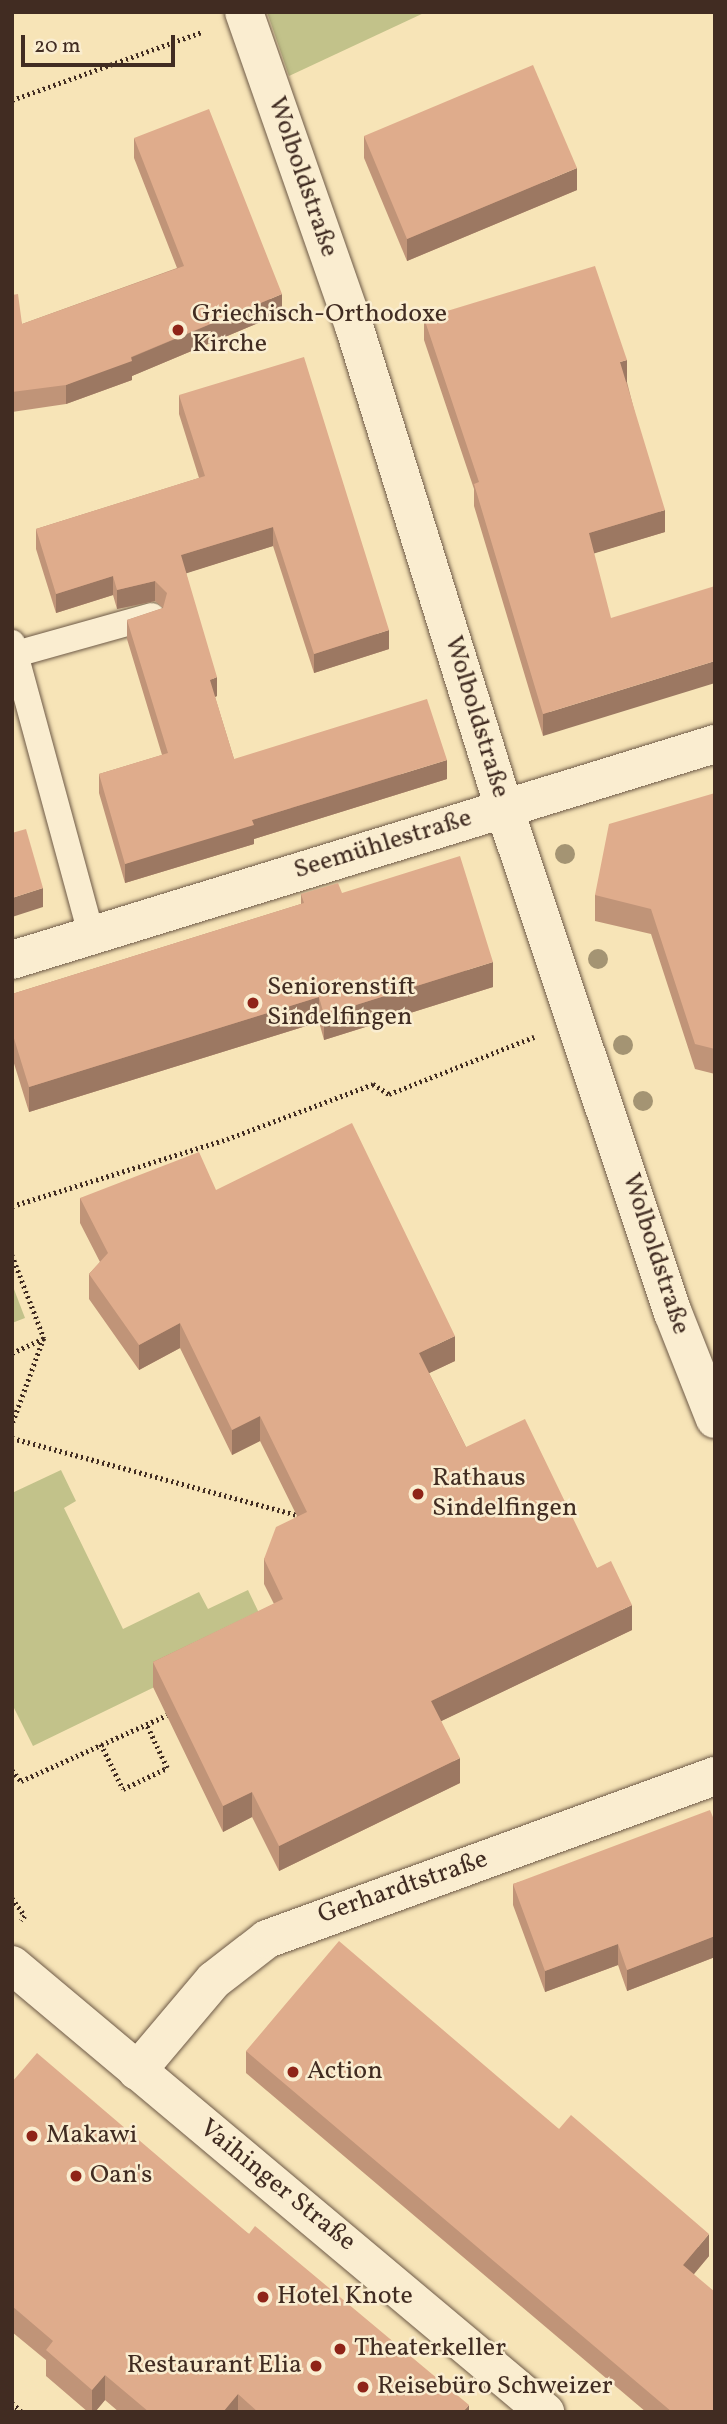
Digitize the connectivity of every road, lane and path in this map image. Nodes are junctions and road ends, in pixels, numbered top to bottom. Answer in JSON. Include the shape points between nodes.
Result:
{"nodes":[{"id":1,"x":245,"y":15,"type":"edge"},
{"id":2,"x":12,"y":100,"type":"edge"},
{"id":3,"x":152,"y":616,"type":"edge"},
{"id":4,"x":14,"y":649,"type":"edge"},
{"id":5,"x":715,"y":744,"type":"edge"},
{"id":6,"x":504,"y":808,"type":"junction"},
{"id":7,"x":91,"y":933,"type":"junction"},
{"id":8,"x":12,"y":960,"type":"edge"},
{"id":9,"x":577,"y":1020,"type":"junction"},
{"id":10,"x":12,"y":1206,"type":"edge"},
{"id":11,"x":12,"y":1255,"type":"edge"},
{"id":12,"x":44,"y":1338,"type":"junction"},
{"id":13,"x":12,"y":1353,"type":"edge"},
{"id":14,"x":711,"y":1401,"type":"edge"},
{"id":15,"x":12,"y":1424,"type":"edge"},
{"id":16,"x":12,"y":1438,"type":"edge"},
{"id":17,"x":297,"y":1515,"type":"edge"},
{"id":18,"x":167,"y":1715,"type":"edge"},
{"id":19,"x":146,"y":1724,"type":"junction"},
{"id":20,"x":101,"y":1744,"type":"junction"},
{"id":21,"x":12,"y":1770,"type":"edge"},
{"id":22,"x":715,"y":1776,"type":"edge"},
{"id":23,"x":12,"y":1898,"type":"edge"},
{"id":24,"x":19,"y":1925,"type":"dead end"},
{"id":25,"x":12,"y":1965,"type":"edge"},
{"id":26,"x":136,"y":2070,"type":"junction"},
{"id":27,"x":12,"y":2403,"type":"edge"},
{"id":28,"x":22,"y":2412,"type":"edge"},
{"id":29,"x":545,"y":2412,"type":"edge"}],
"edges":[{"from":1,"to":2,"type":"path"},
{"from":1,"to":6,"type":"street","name":"Wolboldstraße","via":[[354,326]]},
{"from":3,"to":4,"type":"lane"},
{"from":4,"to":7,"type":"lane"},
{"from":5,"to":6,"type":"street","name":"Seemühlestraße"},
{"from":6,"to":7,"type":"street","name":"Seemühlestraße"},
{"from":6,"to":9,"type":"street","name":"Wolboldstraße"},
{"from":7,"to":8,"type":"street","name":"Seemühlestraße"},
{"from":9,"to":10,"type":"path","via":[[389,1094],[373,1084],[362,1087],[227,1139]]},
{"from":9,"to":14,"type":"street","name":"Wolboldstraße"},
{"from":11,"to":12,"type":"path"},
{"from":12,"to":13,"type":"path"},
{"from":12,"to":15,"type":"path"},
{"from":16,"to":17,"type":"path"},
{"from":18,"to":19,"type":"path"},
{"from":19,"to":20,"type":"path"},
{"from":19,"to":20,"type":"path","via":[[167,1768],[123,1789]]},
{"from":20,"to":21,"type":"path","via":[[21,1780]]},
{"from":22,"to":26,"type":"street","name":"Gerhardtstraße","via":[[267,1939],[214,1980]]},
{"from":23,"to":24,"type":"path","via":[[25,1916]]},
{"from":25,"to":26,"type":"street","name":"Vaihinger Straße"},
{"from":26,"to":29,"type":"street","name":"Vaihinger Straße"},
{"from":27,"to":28,"type":"path"}]}
